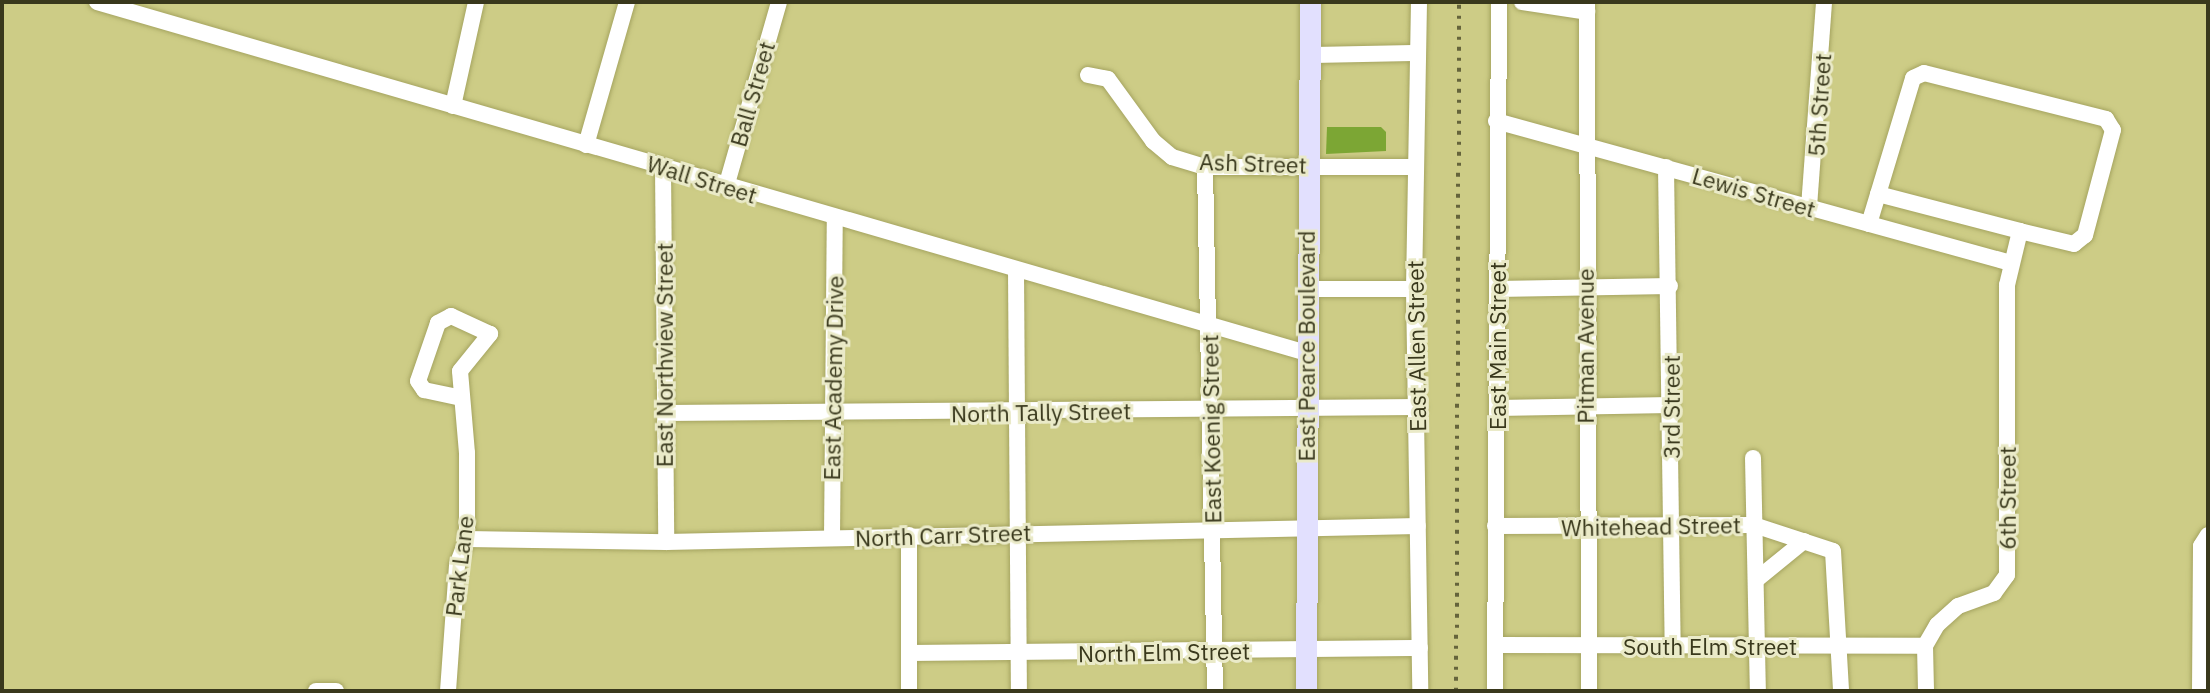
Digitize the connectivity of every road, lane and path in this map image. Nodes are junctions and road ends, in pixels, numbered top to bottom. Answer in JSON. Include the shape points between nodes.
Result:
{"nodes":[{"id":1,"x":97,"y":2,"type":"edge"},
{"id":2,"x":476,"y":2,"type":"edge"},
{"id":3,"x":627,"y":2,"type":"edge"},
{"id":4,"x":779,"y":2,"type":"edge"},
{"id":5,"x":1310,"y":2,"type":"edge"},
{"id":6,"x":1419,"y":2,"type":"edge"},
{"id":7,"x":1499,"y":2,"type":"edge"},
{"id":8,"x":1522,"y":2,"type":"edge"},
{"id":9,"x":1824,"y":2,"type":"edge"},
{"id":10,"x":1587,"y":7,"type":"edge"},
{"id":11,"x":1417,"y":53,"type":"junction"},
{"id":12,"x":1309,"y":55,"type":"junction"},
{"id":13,"x":1088,"y":75,"type":"dead end"},
{"id":14,"x":453,"y":106,"type":"junction"},
{"id":15,"x":1496,"y":121,"type":"junction"},
{"id":16,"x":586,"y":145,"type":"junction"},
{"id":17,"x":1584,"y":145,"type":"junction"},
{"id":18,"x":1306,"y":165,"type":"junction"},
{"id":19,"x":663,"y":167,"type":"junction"},
{"id":20,"x":1205,"y":167,"type":"junction"},
{"id":21,"x":1415,"y":167,"type":"junction"},
{"id":22,"x":1666,"y":167,"type":"junction"},
{"id":23,"x":726,"y":187,"type":"junction"},
{"id":24,"x":1878,"y":194,"type":"junction"},
{"id":25,"x":1810,"y":207,"type":"junction"},
{"id":26,"x":835,"y":218,"type":"junction"},
{"id":27,"x":1869,"y":224,"type":"junction"},
{"id":28,"x":2020,"y":231,"type":"junction"},
{"id":29,"x":2011,"y":263,"type":"junction"},
{"id":30,"x":1016,"y":271,"type":"junction"},
{"id":31,"x":1670,"y":286,"type":"junction"},
{"id":32,"x":1586,"y":287,"type":"junction"},
{"id":33,"x":1307,"y":289,"type":"junction"},
{"id":34,"x":1414,"y":289,"type":"junction"},
{"id":35,"x":1497,"y":289,"type":"junction"},
{"id":36,"x":1209,"y":327,"type":"junction"},
{"id":37,"x":1307,"y":353,"type":"junction"},
{"id":38,"x":461,"y":398,"type":"junction"},
{"id":39,"x":1671,"y":405,"type":"junction"},
{"id":40,"x":1213,"y":407,"type":"junction"},
{"id":41,"x":1418,"y":407,"type":"junction"},
{"id":42,"x":1585,"y":407,"type":"junction"},
{"id":43,"x":1306,"y":408,"type":"junction"},
{"id":44,"x":1497,"y":408,"type":"junction"},
{"id":45,"x":664,"y":413,"type":"junction"},
{"id":46,"x":833,"y":413,"type":"junction"},
{"id":47,"x":1017,"y":414,"type":"junction"},
{"id":48,"x":1753,"y":458,"type":"dead end"},
{"id":49,"x":1754,"y":525,"type":"junction"},
{"id":50,"x":1418,"y":526,"type":"junction"},
{"id":51,"x":1495,"y":526,"type":"junction"},
{"id":52,"x":1587,"y":527,"type":"junction"},
{"id":53,"x":1671,"y":528,"type":"junction"},
{"id":54,"x":1307,"y":529,"type":"junction"},
{"id":55,"x":1214,"y":530,"type":"junction"},
{"id":56,"x":1018,"y":532,"type":"junction"},
{"id":57,"x":909,"y":535,"type":"junction"},
{"id":58,"x":2206,"y":535,"type":"edge"},
{"id":59,"x":832,"y":538,"type":"junction"},
{"id":60,"x":467,"y":539,"type":"junction"},
{"id":61,"x":1804,"y":541,"type":"junction"},
{"id":62,"x":666,"y":542,"type":"junction"},
{"id":63,"x":1756,"y":580,"type":"junction"},
{"id":64,"x":1495,"y":645,"type":"junction"},
{"id":65,"x":1588,"y":645,"type":"junction"},
{"id":66,"x":1842,"y":645,"type":"junction"},
{"id":67,"x":1758,"y":646,"type":"junction"},
{"id":68,"x":1925,"y":646,"type":"junction"},
{"id":69,"x":1674,"y":647,"type":"junction"},
{"id":70,"x":1420,"y":648,"type":"junction"},
{"id":71,"x":1214,"y":650,"type":"junction"},
{"id":72,"x":1306,"y":650,"type":"junction"},
{"id":73,"x":909,"y":653,"type":"junction"},
{"id":74,"x":1019,"y":654,"type":"junction"},
{"id":75,"x":2204,"y":661,"type":"edge"},
{"id":76,"x":316,"y":691,"type":"edge"},
{"id":77,"x":336,"y":691,"type":"edge"},
{"id":78,"x":448,"y":691,"type":"edge"},
{"id":79,"x":909,"y":691,"type":"edge"},
{"id":80,"x":1019,"y":691,"type":"edge"},
{"id":81,"x":1215,"y":691,"type":"edge"},
{"id":82,"x":1306,"y":691,"type":"edge"},
{"id":83,"x":1420,"y":691,"type":"edge"},
{"id":84,"x":1495,"y":691,"type":"edge"},
{"id":85,"x":1589,"y":691,"type":"edge"},
{"id":86,"x":1758,"y":691,"type":"edge"},
{"id":87,"x":1841,"y":691,"type":"edge"},
{"id":88,"x":1926,"y":691,"type":"edge"},
{"id":89,"x":2200,"y":691,"type":"edge"}],
"edges":[{"from":1,"to":14,"type":"street","name":"Wall Street"},
{"from":2,"to":14,"type":"street"},
{"from":3,"to":16,"type":"street"},
{"from":4,"to":23,"type":"street","name":"Ball Street"},
{"from":5,"to":12,"type":"main road","name":"East Pearce Boulevard"},
{"from":6,"to":11,"type":"street","name":"East Allen Street"},
{"from":7,"to":15,"type":"street","name":"East Main Street"},
{"from":8,"to":10,"type":"street"},
{"from":9,"to":25,"type":"street","name":"5th Street"},
{"from":10,"to":17,"type":"street","name":"Pitman Avenue"},
{"from":11,"to":12,"type":"street"},
{"from":11,"to":21,"type":"street","name":"East Allen Street"},
{"from":12,"to":18,"type":"main road","name":"East Pearce Boulevard"},
{"from":13,"to":20,"type":"street","name":"Ash Street","via":[[1108,79],[1153,141],[1172,157]]},
{"from":14,"to":16,"type":"street","name":"Wall Street"},
{"from":15,"to":17,"type":"street","name":"Lewis Street"},
{"from":15,"to":35,"type":"street","name":"East Main Street"},
{"from":16,"to":19,"type":"street","name":"Wall Street"},
{"from":17,"to":22,"type":"street","name":"Lewis Street"},
{"from":17,"to":32,"type":"street","name":"Pitman Avenue"},
{"from":18,"to":20,"type":"street","name":"Ash Street"},
{"from":18,"to":21,"type":"street","name":"Ash Street"},
{"from":18,"to":33,"type":"main road","name":"East Pearce Boulevard"},
{"from":19,"to":23,"type":"street","name":"Wall Street"},
{"from":19,"to":45,"type":"street","name":"East Northview Street"},
{"from":20,"to":36,"type":"street","name":"East Koenig Street"},
{"from":21,"to":34,"type":"street","name":"East Allen Street"},
{"from":22,"to":25,"type":"street","name":"Lewis Street"},
{"from":22,"to":31,"type":"street","name":"3rd Street"},
{"from":23,"to":26,"type":"street","name":"Wall Street"},
{"from":24,"to":27,"type":"street"},
{"from":24,"to":28,"type":"street"},
{"from":24,"to":28,"type":"street","via":[[1913,78],[1924,72],[2106,119],[2113,130],[2085,235],[2074,244]]},
{"from":25,"to":27,"type":"street","name":"Lewis Street"},
{"from":26,"to":30,"type":"street","name":"Wall Street"},
{"from":26,"to":46,"type":"street","name":"East Academy Drive"},
{"from":27,"to":29,"type":"street","name":"Lewis Street"},
{"from":28,"to":29,"type":"street","name":"6th Street"},
{"from":29,"to":68,"type":"street","name":"6th Street","via":[[2007,575],[1994,593],[1958,606],[1937,625]]},
{"from":30,"to":36,"type":"street","name":"Wall Street"},
{"from":30,"to":47,"type":"street"},
{"from":31,"to":32,"type":"street"},
{"from":31,"to":39,"type":"street","name":"3rd Street"},
{"from":32,"to":35,"type":"street"},
{"from":32,"to":42,"type":"street","name":"Pitman Avenue"},
{"from":33,"to":34,"type":"street"},
{"from":33,"to":37,"type":"main road","name":"East Pearce Boulevard"},
{"from":34,"to":41,"type":"street","name":"East Allen Street"},
{"from":35,"to":44,"type":"street","name":"East Main Street"},
{"from":36,"to":37,"type":"street","name":"Wall Street"},
{"from":36,"to":40,"type":"street","name":"East Koenig Street"},
{"from":37,"to":43,"type":"main road","name":"East Pearce Boulevard"},
{"from":38,"to":38,"type":"street","name":"Park Lane","via":[[424,390],[418,381],[438,323],[451,316],[490,334],[489,341],[464,359]]},
{"from":38,"to":60,"type":"street","name":"Park Lane"},
{"from":39,"to":42,"type":"street"},
{"from":39,"to":53,"type":"street","name":"3rd Street"},
{"from":40,"to":43,"type":"street","name":"North Tally Street"},
{"from":40,"to":47,"type":"street","name":"North Tally Street"},
{"from":40,"to":55,"type":"street","name":"East Koenig Street"},
{"from":41,"to":43,"type":"street","name":"North Tally Street"},
{"from":41,"to":50,"type":"street","name":"East Allen Street"},
{"from":42,"to":44,"type":"street"},
{"from":42,"to":52,"type":"street","name":"Pitman Avenue"},
{"from":43,"to":54,"type":"main road","name":"East Pearce Boulevard"},
{"from":44,"to":51,"type":"street","name":"East Main Street"},
{"from":45,"to":46,"type":"street","name":"North Tally Street"},
{"from":45,"to":62,"type":"street","name":"East Northview Street"},
{"from":46,"to":47,"type":"street","name":"North Tally Street"},
{"from":46,"to":59,"type":"street","name":"East Academy Drive"},
{"from":47,"to":56,"type":"street"},
{"from":48,"to":49,"type":"street"},
{"from":49,"to":53,"type":"street","name":"Whitehead Street"},
{"from":49,"to":61,"type":"street","name":"Whitehead Street"},
{"from":49,"to":63,"type":"street"},
{"from":50,"to":54,"type":"street","name":"North Carr Street"},
{"from":50,"to":70,"type":"street","name":"East Allen Street"},
{"from":51,"to":52,"type":"street","name":"Whitehead Street"},
{"from":51,"to":64,"type":"street","name":"East Main Street"},
{"from":52,"to":53,"type":"street","name":"Whitehead Street"},
{"from":52,"to":65,"type":"street","name":"Pitman Avenue"},
{"from":53,"to":69,"type":"street","name":"3rd Street"},
{"from":54,"to":55,"type":"street","name":"North Carr Street"},
{"from":54,"to":72,"type":"main road","name":"East Pearce Boulevard"},
{"from":55,"to":56,"type":"street","name":"North Carr Street"},
{"from":55,"to":71,"type":"street","name":"East Koenig Street"},
{"from":56,"to":57,"type":"street","name":"North Carr Street"},
{"from":56,"to":74,"type":"street"},
{"from":57,"to":59,"type":"street","name":"North Carr Street"},
{"from":57,"to":73,"type":"street"},
{"from":58,"to":75,"type":"street"},
{"from":59,"to":62,"type":"street","name":"North Carr Street"},
{"from":60,"to":62,"type":"street","name":"North Carr Street"},
{"from":60,"to":78,"type":"street","name":"Park Lane","via":[[457,565]]},
{"from":61,"to":63,"type":"street"},
{"from":61,"to":66,"type":"street","name":"Whitehead Street","via":[[1833,551]]},
{"from":63,"to":67,"type":"street"},
{"from":64,"to":65,"type":"street","name":"South Elm Street"},
{"from":64,"to":84,"type":"street","name":"East Main Street"},
{"from":65,"to":69,"type":"street","name":"South Elm Street"},
{"from":65,"to":85,"type":"street","name":"Pitman Avenue"},
{"from":66,"to":67,"type":"street","name":"South Elm Street"},
{"from":66,"to":68,"type":"street","name":"South Elm Street"},
{"from":66,"to":87,"type":"street"},
{"from":67,"to":69,"type":"street","name":"South Elm Street"},
{"from":67,"to":86,"type":"street"},
{"from":68,"to":88,"type":"street"},
{"from":70,"to":72,"type":"street","name":"North Elm Street"},
{"from":70,"to":83,"type":"street","name":"East Allen Street"},
{"from":71,"to":72,"type":"street","name":"North Elm Street"},
{"from":71,"to":74,"type":"street","name":"North Elm Street"},
{"from":71,"to":81,"type":"street","name":"East Koenig Street"},
{"from":72,"to":82,"type":"main road","name":"East Pearce Boulevard"},
{"from":73,"to":74,"type":"street","name":"North Elm Street"},
{"from":73,"to":79,"type":"street"},
{"from":74,"to":80,"type":"street"},
{"from":75,"to":89,"type":"street"},
{"from":76,"to":77,"type":"street"}]}
